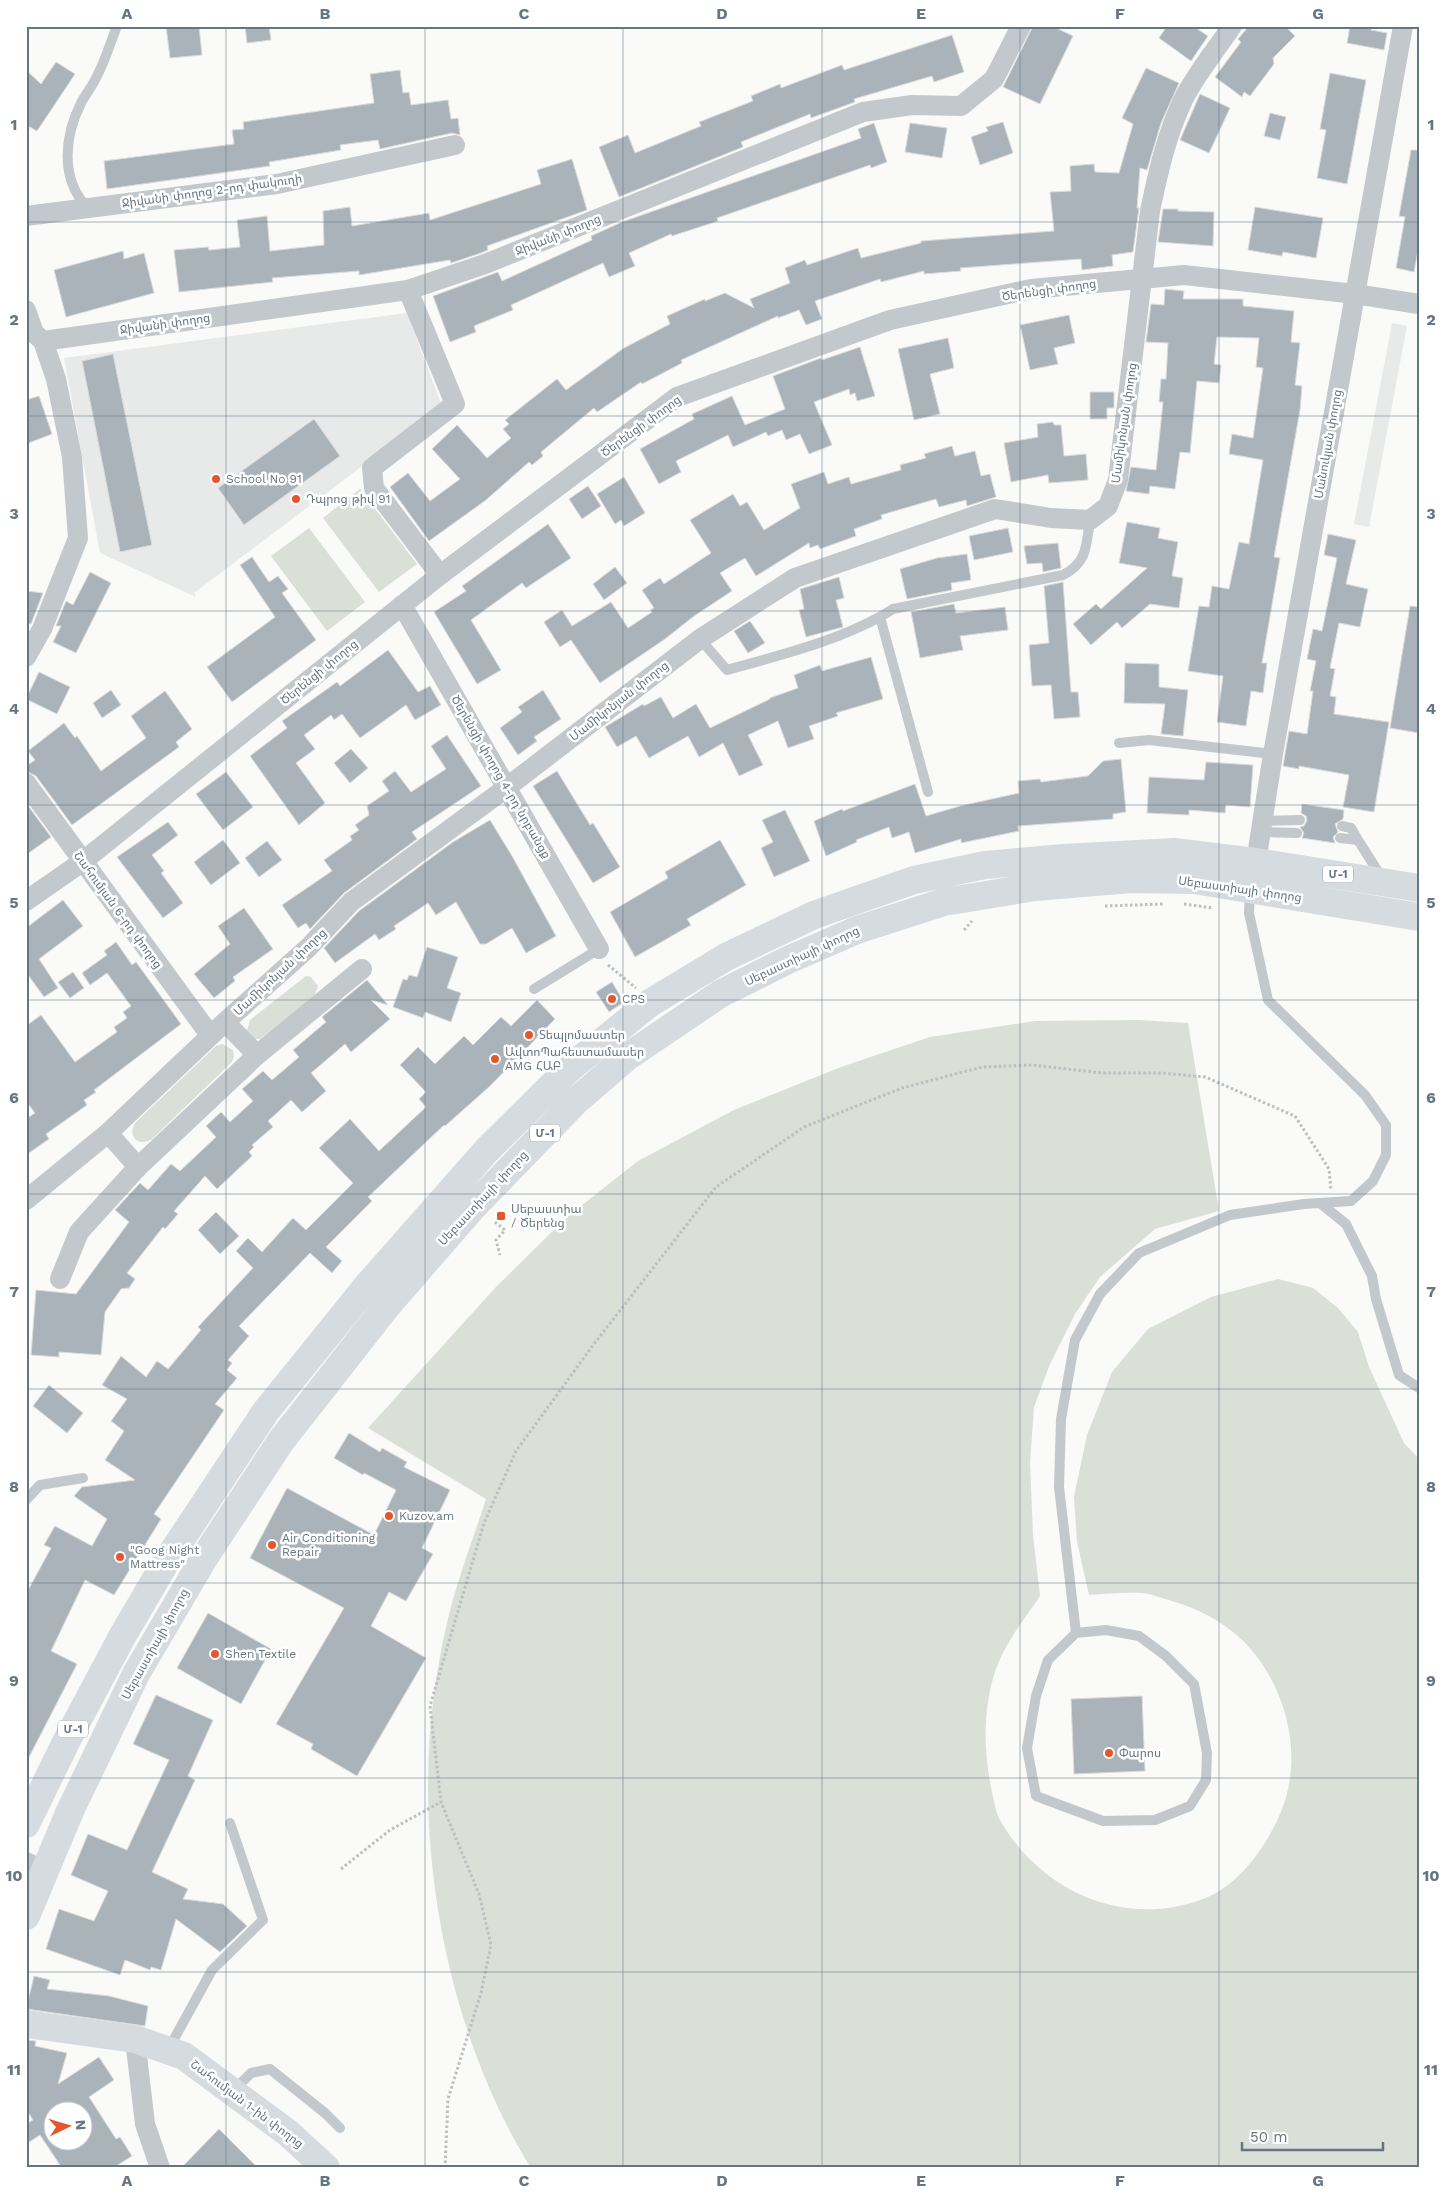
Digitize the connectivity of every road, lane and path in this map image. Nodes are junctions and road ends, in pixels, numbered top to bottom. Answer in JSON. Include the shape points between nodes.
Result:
{"nodes":[{"id":1,"x":117,"y":26,"type":"edge"},
{"id":2,"x":1020,"y":26,"type":"edge"},
{"id":3,"x":1232,"y":26,"type":"edge"},
{"id":4,"x":1403,"y":26,"type":"edge"},
{"id":5,"x":455,"y":146,"type":"dead end"},
{"id":6,"x":88,"y":208,"type":"junction"},
{"id":7,"x":26,"y":216,"type":"edge"},
{"id":8,"x":1143,"y":278,"type":"junction"},
{"id":9,"x":408,"y":290,"type":"junction"},
{"id":10,"x":1355,"y":294,"type":"junction"},
{"id":11,"x":1419,"y":304,"type":"edge"},
{"id":12,"x":26,"y":310,"type":"edge"},
{"id":13,"x":43,"y":341,"type":"junction"},
{"id":14,"x":1090,"y":520,"type":"junction"},
{"id":15,"x":440,"y":575,"type":"junction"},
{"id":16,"x":402,"y":605,"type":"junction"},
{"id":17,"x":880,"y":617,"type":"junction"},
{"id":18,"x":700,"y":639,"type":"junction"},
{"id":19,"x":26,"y":657,"type":"edge"},
{"id":20,"x":1119,"y":743,"type":"dead end"},
{"id":21,"x":1273,"y":754,"type":"junction"},
{"id":22,"x":26,"y":783,"type":"edge"},
{"id":23,"x":506,"y":788,"type":"junction"},
{"id":24,"x":928,"y":792,"type":"dead end"},
{"id":25,"x":1300,"y":820,"type":"dead end"},
{"id":26,"x":1262,"y":826,"type":"junction"},
{"id":27,"x":1342,"y":826,"type":"dead end"},
{"id":28,"x":1298,"y":833,"type":"dead end"},
{"id":29,"x":1340,"y":838,"type":"dead end"},
{"id":30,"x":1358,"y":840,"type":"junction"},
{"id":31,"x":82,"y":862,"type":"junction"},
{"id":32,"x":1256,"y":862,"type":"junction"},
{"id":33,"x":1384,"y":881,"type":"junction"},
{"id":34,"x":1419,"y":888,"type":"edge"},
{"id":35,"x":26,"y":901,"type":"edge"},
{"id":36,"x":1250,"y":901,"type":"junction"},
{"id":37,"x":1171,"y":904,"type":"dead end"},
{"id":38,"x":1180,"y":904,"type":"dead end"},
{"id":39,"x":1096,"y":906,"type":"dead end"},
{"id":40,"x":1419,"y":917,"type":"edge"},
{"id":41,"x":974,"y":920,"type":"dead end"},
{"id":42,"x":964,"y":930,"type":"dead end"},
{"id":43,"x":599,"y":949,"type":"junction"},
{"id":44,"x":362,"y":969,"type":"dead end"},
{"id":45,"x":534,"y":989,"type":"dead end"},
{"id":46,"x":641,"y":992,"type":"dead end"},
{"id":47,"x":218,"y":1029,"type":"junction"},
{"id":48,"x":257,"y":1056,"type":"junction"},
{"id":49,"x":108,"y":1133,"type":"junction"},
{"id":50,"x":138,"y":1167,"type":"junction"},
{"id":51,"x":26,"y":1200,"type":"edge"},
{"id":52,"x":1320,"y":1203,"type":"junction"},
{"id":53,"x":1332,"y":1203,"type":"junction"},
{"id":54,"x":496,"y":1222,"type":"dead end"},
{"id":55,"x":500,"y":1255,"type":"dead end"},
{"id":56,"x":60,"y":1279,"type":"dead end"},
{"id":57,"x":1419,"y":1388,"type":"edge"},
{"id":58,"x":83,"y":1478,"type":"dead end"},
{"id":59,"x":26,"y":1500,"type":"edge"},
{"id":60,"x":1076,"y":1633,"type":"junction"},
{"id":61,"x":441,"y":1802,"type":"junction"},
{"id":62,"x":230,"y":1823,"type":"dead end"},
{"id":63,"x":26,"y":1824,"type":"edge"},
{"id":64,"x":35,"y":1866,"type":"edge"},
{"id":65,"x":341,"y":1869,"type":"dead end"},
{"id":66,"x":26,"y":1916,"type":"edge"},
{"id":67,"x":26,"y":2024,"type":"edge"},
{"id":68,"x":135,"y":2039,"type":"junction"},
{"id":69,"x":167,"y":2050,"type":"junction"},
{"id":70,"x":232,"y":2092,"type":"junction"},
{"id":71,"x":340,"y":2128,"type":"dead end"},
{"id":72,"x":160,"y":2168,"type":"edge"},
{"id":73,"x":326,"y":2168,"type":"edge"},
{"id":74,"x":445,"y":2168,"type":"edge"}],
"edges":[{"from":1,"to":6,"type":"lane","via":[[96,80],[81,103],[68,146],[72,189]]},
{"from":2,"to":9,"type":"street","name":"Ջիվանի փողոց","via":[[994,79],[961,106],[912,105],[863,112],[484,264]]},
{"from":3,"to":8,"type":"street","name":"Մամիկոնյան փողոց","via":[[1184,100],[1168,138],[1152,202]]},
{"from":4,"to":10,"type":"street","name":"Մանուկյան փողոց"},
{"from":5,"to":6,"type":"street","name":"Ջիվանի փողոց 2-րդ փակուղի","via":[[277,184]]},
{"from":6,"to":7,"type":"street","name":"Ջիվանի փողոց 2-րդ փակուղի"},
{"from":8,"to":10,"type":"street","name":"Ծերենցի փողոց","via":[[1184,275]]},
{"from":8,"to":14,"type":"street","name":"Մամիկոնյան փողոց","via":[[1118,480],[1108,506]]},
{"from":8,"to":15,"type":"street","name":"Ծերենցի փողոց","via":[[1031,290],[890,320],[677,397]]},
{"from":9,"to":13,"type":"street","name":"Ջիվանի փողոց"},
{"from":9,"to":15,"type":"street","via":[[455,404],[372,468],[374,488]]},
{"from":10,"to":11,"type":"street","name":"Ծերենցի փողոց"},
{"from":10,"to":21,"type":"street","name":"Մանուկյան փողոց"},
{"from":12,"to":13,"type":"street","via":[[34,333]]},
{"from":13,"to":19,"type":"street","via":[[56,379],[72,457],[78,538],[42,630]]},
{"from":14,"to":17,"type":"lane","via":[[1084,556],[1075,568],[1063,575],[893,609]]},
{"from":14,"to":18,"type":"street","name":"Մամիկոնյան փողոց","via":[[995,510],[795,578]]},
{"from":15,"to":16,"type":"street","name":"Ծերենցի փողոց"},
{"from":16,"to":23,"type":"street","name":"Ծերենցի փողոց 4-րդ նրբանցք"},
{"from":16,"to":31,"type":"street","name":"Ծերենցի փողոց"},
{"from":17,"to":18,"type":"lane","via":[[794,652],[727,670]]},
{"from":17,"to":24,"type":"lane"},
{"from":18,"to":23,"type":"street","name":"Մամիկոնյան փողոց"},
{"from":20,"to":21,"type":"lane","via":[[1149,740]]},
{"from":21,"to":26,"type":"street","name":"Մանուկյան փողոց"},
{"from":22,"to":31,"type":"street","name":"Շահումյան 6-րդ փողոց"},
{"from":23,"to":43,"type":"street","name":"Ծերենցի փողոց 4-րդ նրբանցք"},
{"from":23,"to":47,"type":"street","name":"Մամիկոնյան փողոց","via":[[351,902],[309,948]]},
{"from":25,"to":26,"type":"lane"},
{"from":26,"to":28,"type":"lane"},
{"from":26,"to":32,"type":"street","name":"Մանուկյան փողոց"},
{"from":27,"to":30,"type":"lane","via":[[1351,828]]},
{"from":29,"to":30,"type":"lane"},
{"from":30,"to":33,"type":"lane"},
{"from":31,"to":35,"type":"street","name":"Ծերենցի փողոց"},
{"from":31,"to":47,"type":"street","name":"Շահումյան 6-րդ փողոց"},
{"from":32,"to":33,"type":"main road","number":"Մ-1"},
{"from":32,"to":63,"type":"main road","number":"Մ-1","via":[[1174,852],[985,865],[914,880],[814,915],[726,957],[650,1003],[570,1067],[487,1150],[367,1286],[266,1412],[164,1565],[66,1742]]},
{"from":33,"to":34,"type":"main road","number":"Մ-1"},
{"from":36,"to":38,"type":"path"},
{"from":36,"to":40,"type":"main road","name":"Սեբաստիայի փողոց","number":"Մ-1"},
{"from":36,"to":53,"type":"lane","via":[[1268,1000],[1365,1095],[1386,1125],[1386,1155],[1373,1181],[1351,1201]]},
{"from":36,"to":64,"type":"main road","name":"Սեբաստիայի փողոց","number":"Մ-1","via":[[1194,880],[1131,879],[1035,887],[944,902],[857,930],[788,960],[720,994],[627,1057],[574,1102],[472,1208],[386,1308],[281,1441],[204,1558],[136,1674]]},
{"from":37,"to":39,"type":"path"},
{"from":41,"to":42,"type":"path"},
{"from":43,"to":45,"type":"lane"},
{"from":43,"to":46,"type":"path","via":[[609,968]]},
{"from":44,"to":48,"type":"street"},
{"from":47,"to":48,"type":"street","name":"Շահումյան 6-րդ փողոց"},
{"from":47,"to":49,"type":"street","name":"Մամիկոնյան փողոց"},
{"from":48,"to":50,"type":"street"},
{"from":49,"to":50,"type":"street"},
{"from":49,"to":51,"type":"street","name":"Մամիկոնյան փողոց"},
{"from":50,"to":56,"type":"street","via":[[79,1232]]},
{"from":52,"to":53,"type":"lane"},
{"from":52,"to":57,"type":"lane","via":[[1346,1224],[1372,1276],[1399,1375]]},
{"from":52,"to":60,"type":"lane","via":[[1230,1215],[1190,1231],[1139,1253],[1100,1294],[1075,1340],[1061,1419],[1059,1487]]},
{"from":53,"to":61,"type":"path","via":[[1329,1169],[1295,1116],[1204,1077],[1103,1074],[1032,1065],[982,1067],[902,1088],[804,1127],[716,1187],[516,1451],[484,1522],[430,1706]]},
{"from":54,"to":55,"type":"path","via":[[505,1230],[496,1240]]},
{"from":58,"to":59,"type":"lane","via":[[40,1486]]},
{"from":60,"to":60,"type":"lane","via":[[1048,1660],[1036,1696],[1027,1748],[1036,1796],[1102,1821],[1155,1820],[1190,1806],[1206,1780],[1207,1753],[1194,1684],[1166,1656],[1139,1636],[1106,1630]]},
{"from":61,"to":65,"type":"path","via":[[390,1830]]},
{"from":61,"to":74,"type":"path","via":[[479,1894],[491,1944],[481,1993],[448,2099]]},
{"from":62,"to":69,"type":"lane","via":[[263,1920],[212,1970]]},
{"from":64,"to":66,"type":"main road","name":"Սեբաստիայի փողոց","number":"Մ-1"},
{"from":67,"to":68,"type":"main road","name":"Շահումյան 1-ին փողոց"},
{"from":68,"to":69,"type":"main road","name":"Շահումյան 1-ին փողոց"},
{"from":68,"to":72,"type":"street","via":[[145,2124]]},
{"from":69,"to":70,"type":"main road","name":"Շահումյան 1-ին փողոց","via":[[184,2056]]},
{"from":70,"to":71,"type":"lane","via":[[250,2073],[270,2069]]},
{"from":70,"to":73,"type":"main road","name":"Շահումյան 1-ին փողոց","via":[[288,2133]]}]}
